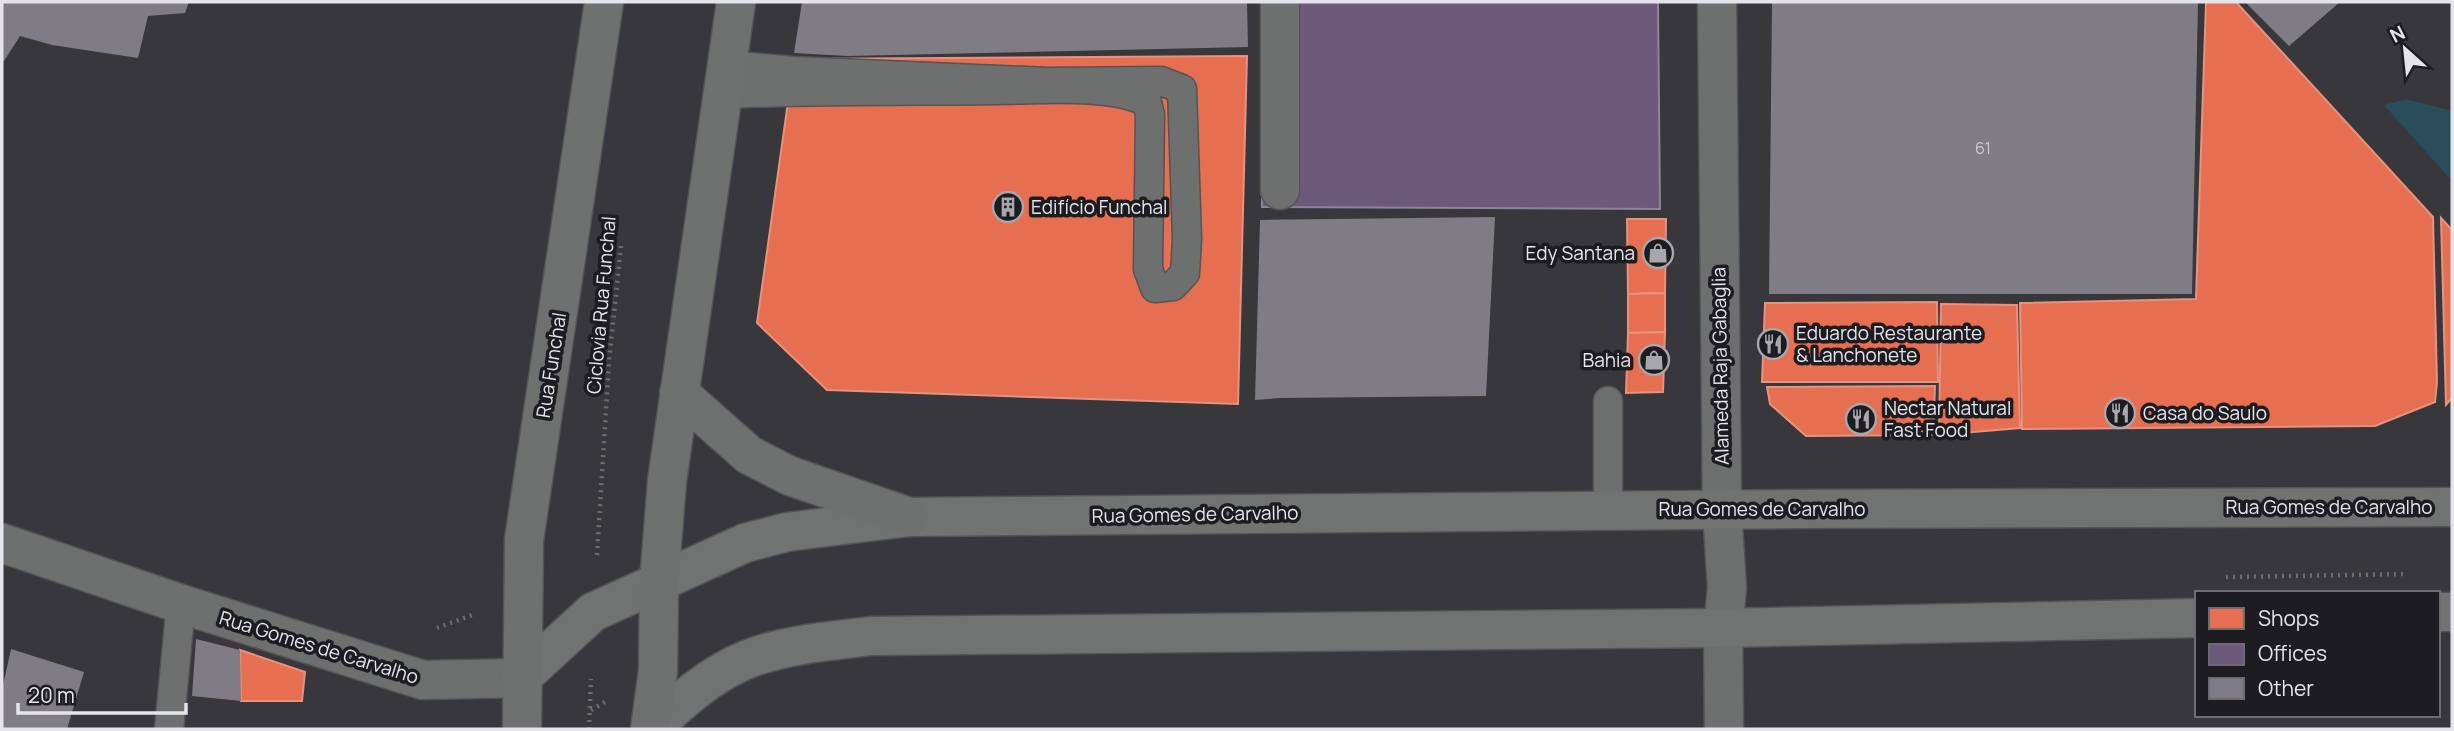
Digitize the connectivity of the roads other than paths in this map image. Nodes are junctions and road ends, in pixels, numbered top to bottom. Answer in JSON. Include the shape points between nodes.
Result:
{"nodes":[{"id":1,"x":604,"y":2,"type":"edge"},
{"id":2,"x":736,"y":2,"type":"edge"},
{"id":3,"x":1280,"y":2,"type":"edge"},
{"id":4,"x":1717,"y":2,"type":"edge"},
{"id":5,"x":725,"y":79,"type":"junction"},
{"id":6,"x":1280,"y":190,"type":"dead end"},
{"id":7,"x":680,"y":393,"type":"junction"},
{"id":8,"x":1608,"y":401,"type":"dead end"},
{"id":9,"x":2452,"y":507,"type":"edge"},
{"id":10,"x":1722,"y":509,"type":"junction"},
{"id":11,"x":1608,"y":510,"type":"junction"},
{"id":12,"x":909,"y":517,"type":"junction"},
{"id":13,"x":2,"y":543,"type":"edge"},
{"id":14,"x":659,"y":582,"type":"junction"},
{"id":15,"x":181,"y":604,"type":"junction"},
{"id":16,"x":2195,"y":618,"type":"edge"},
{"id":17,"x":1723,"y":628,"type":"junction"},
{"id":18,"x":521,"y":678,"type":"junction"},
{"id":19,"x":169,"y":729,"type":"edge"},
{"id":20,"x":522,"y":729,"type":"edge"},
{"id":21,"x":651,"y":729,"type":"edge"},
{"id":22,"x":1724,"y":729,"type":"edge"}],
"edges":[{"from":1,"to":18,"type":"main road","name":"Rua Funchal","via":[[524,540]]},
{"from":2,"to":5,"type":"main road"},
{"from":3,"to":6,"type":"street"},
{"from":4,"to":10,"type":"street","name":"Alameda Raja Gabaglia"},
{"from":5,"to":5,"type":"lane","via":[[790,91],[1078,90],[1131,94],[1147,102],[1150,115],[1148,269],[1155,288],[1173,286],[1185,273],[1182,89],[1161,81],[1049,82],[793,71]]},
{"from":5,"to":7,"type":"main road"},
{"from":7,"to":12,"type":"main road","via":[[749,455],[790,476]]},
{"from":7,"to":14,"type":"main road"},
{"from":8,"to":11,"type":"lane"},
{"from":9,"to":10,"type":"street","name":"Rua Gomes de Carvalho"},
{"from":10,"to":11,"type":"street","name":"Rua Gomes de Carvalho"},
{"from":10,"to":17,"type":"street","name":"Alameda Raja Gabaglia","via":[[1727,588]]},
{"from":11,"to":12,"type":"street","name":"Rua Gomes de Carvalho"},
{"from":12,"to":14,"type":"street","name":"Rua Gomes de Carvalho","via":[[787,532],[745,543]]},
{"from":13,"to":15,"type":"street","name":"Rua Gomes de Carvalho"},
{"from":14,"to":18,"type":"street","name":"Rua Gomes de Carvalho","via":[[593,612]]},
{"from":14,"to":21,"type":"main road","via":[[658,671]]},
{"from":15,"to":18,"type":"street","name":"Rua Gomes de Carvalho","via":[[423,680]]},
{"from":15,"to":19,"type":"lane"},
{"from":16,"to":17,"type":"street"},
{"from":17,"to":21,"type":"street","via":[[872,636],[807,644],[749,659],[712,678]]},
{"from":17,"to":22,"type":"street","name":"Alameda Raja Gabaglia"},
{"from":18,"to":20,"type":"main road","name":"Rua Funchal"}]}
